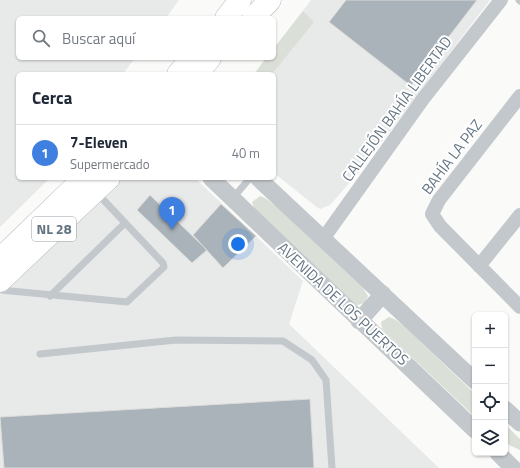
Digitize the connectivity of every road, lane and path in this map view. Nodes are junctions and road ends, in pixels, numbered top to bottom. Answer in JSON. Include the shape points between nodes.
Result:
{"nodes":[{"id":1,"x":270,"y":0,"type":"edge"},
{"id":2,"x":501,"y":0,"type":"edge"},
{"id":3,"x":243,"y":10,"type":"edge"},
{"id":4,"x":190,"y":60,"type":"edge"},
{"id":5,"x":198,"y":60,"type":"edge"},
{"id":6,"x":208,"y":60,"type":"edge"},
{"id":7,"x":217,"y":60,"type":"edge"},
{"id":8,"x":222,"y":60,"type":"edge"},
{"id":9,"x":180,"y":72,"type":"edge"},
{"id":10,"x":188,"y":72,"type":"edge"},
{"id":11,"x":199,"y":72,"type":"edge"},
{"id":12,"x":212,"y":72,"type":"edge"},
{"id":13,"x":213,"y":72,"type":"edge"},
{"id":14,"x":520,"y":96,"type":"edge"},
{"id":15,"x":213,"y":180,"type":"edge"},
{"id":16,"x":248,"y":180,"type":"edge"},
{"id":17,"x":260,"y":180,"type":"edge"},
{"id":18,"x":96,"y":181,"type":"edge"},
{"id":19,"x":232,"y":199,"type":"junction"},
{"id":20,"x":520,"y":215,"type":"edge"},
{"id":21,"x":125,"y":223,"type":"junction"},
{"id":22,"x":323,"y":239,"type":"junction"},
{"id":23,"x":0,"y":259,"type":"edge"},
{"id":24,"x":479,"y":266,"type":"junction"},
{"id":25,"x":0,"y":281,"type":"edge"},
{"id":26,"x":0,"y":290,"type":"edge"},
{"id":27,"x":383,"y":294,"type":"junction"},
{"id":28,"x":50,"y":296,"type":"junction"},
{"id":29,"x":520,"y":307,"type":"edge"},
{"id":30,"x":359,"y":321,"type":"junction"},
{"id":31,"x":40,"y":354,"type":"dead end"},
{"id":32,"x":472,"y":378,"type":"edge"},
{"id":33,"x":508,"y":412,"type":"edge"},
{"id":34,"x":520,"y":423,"type":"edge"},
{"id":35,"x":472,"y":427,"type":"edge"},
{"id":36,"x":501,"y":456,"type":"edge"},
{"id":37,"x":332,"y":468,"type":"edge"},
{"id":38,"x":513,"y":468,"type":"edge"}],
"edges":[{"from":1,"to":3,"type":"main road"},
{"from":2,"to":22,"type":"street","name":"CALLEJÓN BAHÍA LIBERTAD","via":[[423,99]]},
{"from":4,"to":9,"type":"main road"},
{"from":5,"to":10,"type":"main road"},
{"from":6,"to":11,"type":"main road"},
{"from":7,"to":12,"type":"main road"},
{"from":8,"to":13,"type":"main road"},
{"from":14,"to":24,"type":"street","name":"BAHÍA LA PAZ","via":[[439,200],[432,214],[440,226]]},
{"from":15,"to":19,"type":"street","name":"AVENIDA DE LOS PUERTOS"},
{"from":16,"to":19,"type":"lane"},
{"from":17,"to":22,"type":"street"},
{"from":18,"to":21,"type":"lane"},
{"from":18,"to":23,"type":"main road","number":"NL 28","via":[[52,207]]},
{"from":18,"to":25,"type":"main road","number":"NL 28"},
{"from":19,"to":30,"type":"street","name":"AVENIDA DE LOS PUERTOS"},
{"from":20,"to":24,"type":"street"},
{"from":21,"to":28,"type":"lane"},
{"from":21,"to":28,"type":"lane","via":[[164,267],[127,302]]},
{"from":22,"to":27,"type":"street"},
{"from":24,"to":29,"type":"street","name":"BAHÍA LA PAZ"},
{"from":26,"to":28,"type":"lane"},
{"from":27,"to":30,"type":"street"},
{"from":27,"to":32,"type":"street"},
{"from":30,"to":35,"type":"street","name":"AVENIDA DE LOS PUERTOS"},
{"from":31,"to":37,"type":"lane","via":[[176,340],[283,341],[312,360],[326,380]]},
{"from":33,"to":34,"type":"street"},
{"from":36,"to":38,"type":"street"}]}
